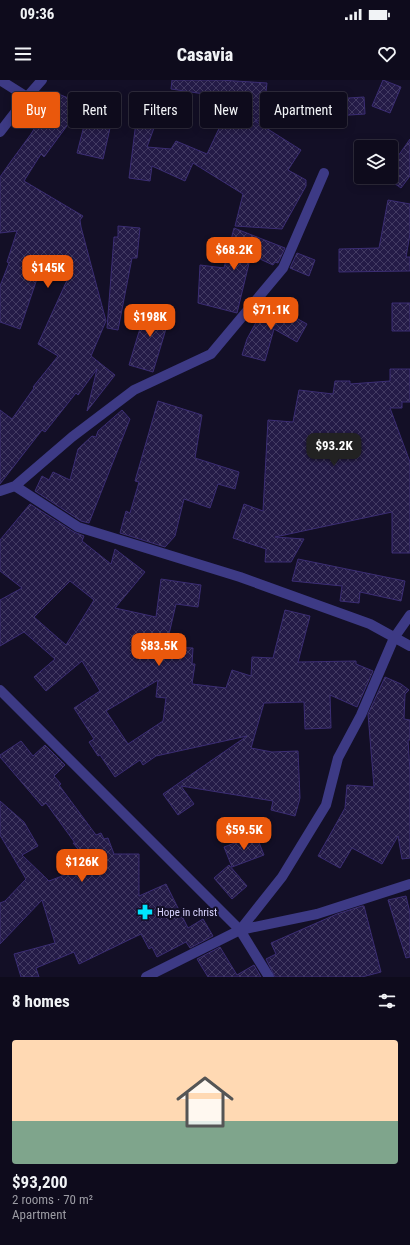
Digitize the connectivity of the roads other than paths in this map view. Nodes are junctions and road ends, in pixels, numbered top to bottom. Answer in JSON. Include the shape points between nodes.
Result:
{"nodes":[{"id":1,"x":0,"y":80,"type":"edge"},
{"id":2,"x":42,"y":80,"type":"edge"},
{"id":3,"x":19,"y":92,"type":"edge"},
{"id":4,"x":31,"y":92,"type":"edge"},
{"id":5,"x":12,"y":116,"type":"edge"},
{"id":6,"x":0,"y":132,"type":"edge"},
{"id":7,"x":324,"y":172,"type":"dead end"},
{"id":8,"x":15,"y":486,"type":"junction"},
{"id":9,"x":0,"y":491,"type":"edge"},
{"id":10,"x":410,"y":615,"type":"edge"},
{"id":11,"x":394,"y":638,"type":"junction"},
{"id":12,"x":410,"y":646,"type":"edge"},
{"id":13,"x":0,"y":690,"type":"edge"},
{"id":14,"x":410,"y":884,"type":"edge"},
{"id":15,"x":240,"y":930,"type":"junction"},
{"id":16,"x":146,"y":977,"type":"edge"},
{"id":17,"x":269,"y":977,"type":"edge"}],
"edges":[{"from":1,"to":3,"type":"street"},
{"from":2,"to":4,"type":"street"},
{"from":5,"to":6,"type":"street"},
{"from":7,"to":8,"type":"street","via":[[283,268],[211,354],[134,390],[72,437]]},
{"from":8,"to":9,"type":"street"},
{"from":8,"to":11,"type":"street","via":[[78,527],[240,577],[370,624]]},
{"from":10,"to":11,"type":"street"},
{"from":11,"to":12,"type":"street"},
{"from":11,"to":15,"type":"street","via":[[362,715],[338,758],[326,805],[282,877]]},
{"from":13,"to":15,"type":"street"},
{"from":14,"to":15,"type":"street","via":[[317,914]]},
{"from":15,"to":16,"type":"street"},
{"from":15,"to":17,"type":"street"}]}
